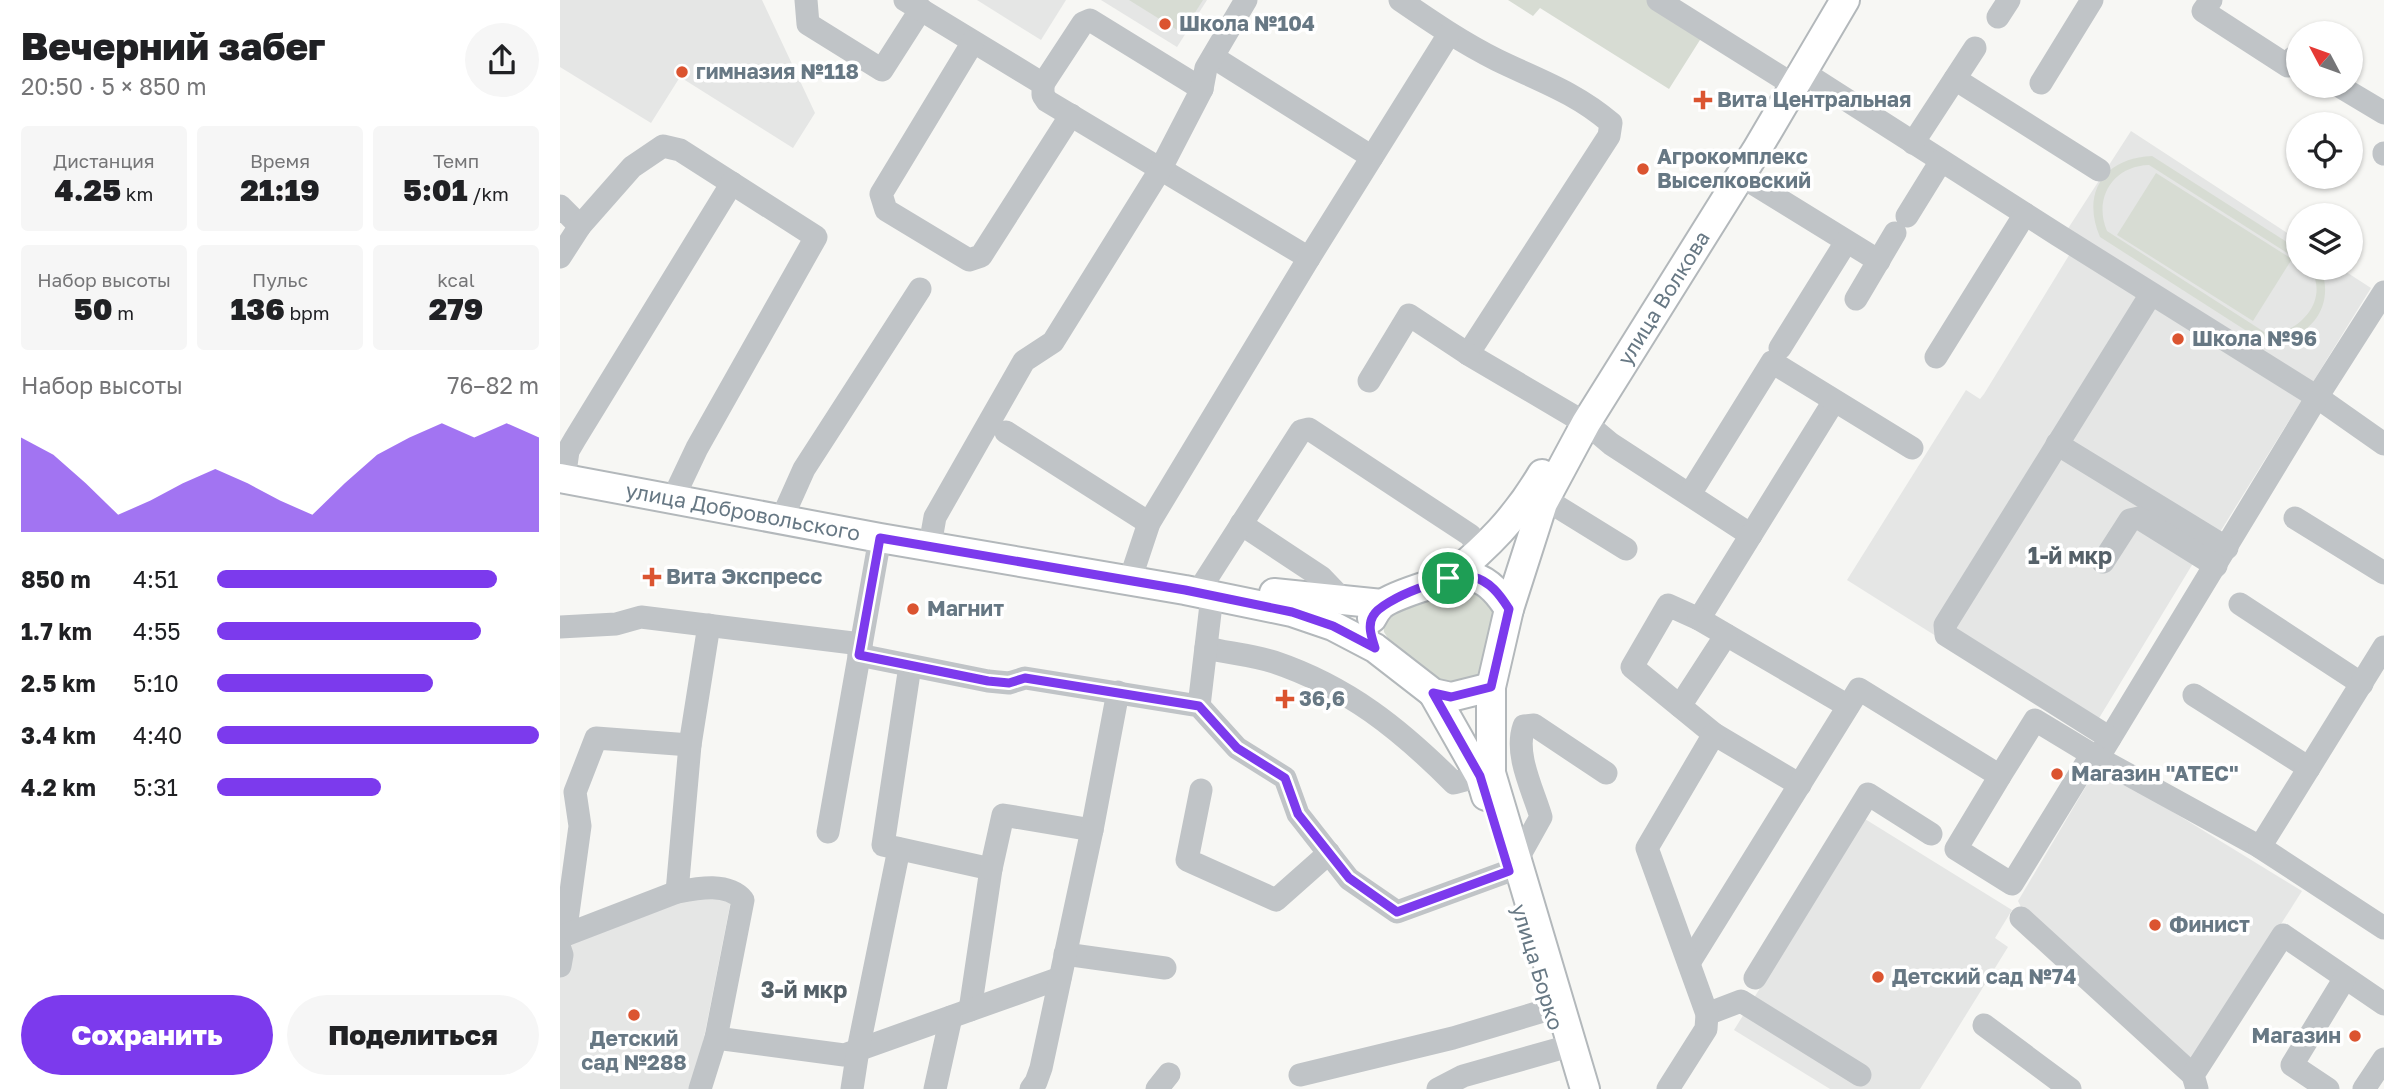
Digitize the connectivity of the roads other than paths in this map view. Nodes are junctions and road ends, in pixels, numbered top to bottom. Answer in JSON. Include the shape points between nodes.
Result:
{"nodes":[{"id":1,"x":806,"y":0,"type":"edge"},
{"id":2,"x":1246,"y":0,"type":"edge"},
{"id":3,"x":1400,"y":0,"type":"edge"},
{"id":4,"x":1658,"y":0,"type":"edge"},
{"id":5,"x":1831,"y":0,"type":"edge"},
{"id":6,"x":1845,"y":0,"type":"edge"},
{"id":7,"x":2092,"y":0,"type":"edge"},
{"id":8,"x":2211,"y":0,"type":"edge"},
{"id":9,"x":913,"y":5,"type":"edge"},
{"id":10,"x":1449,"y":34,"type":"junction"},
{"id":11,"x":973,"y":42,"type":"junction"},
{"id":12,"x":1975,"y":48,"type":"dead end"},
{"id":13,"x":1213,"y":57,"type":"junction"},
{"id":14,"x":2286,"y":65,"type":"edge"},
{"id":15,"x":1794,"y":76,"type":"junction"},
{"id":16,"x":1955,"y":79,"type":"junction"},
{"id":17,"x":2041,"y":83,"type":"dead end"},
{"id":18,"x":1043,"y":84,"type":"junction"},
{"id":19,"x":1202,"y":89,"type":"junction"},
{"id":20,"x":2359,"y":98,"type":"edge"},
{"id":21,"x":2384,"y":113,"type":"edge"},
{"id":22,"x":1071,"y":115,"type":"junction"},
{"id":23,"x":1913,"y":143,"type":"junction"},
{"id":24,"x":1372,"y":157,"type":"junction"},
{"id":25,"x":1941,"y":160,"type":"junction"},
{"id":26,"x":1160,"y":170,"type":"junction"},
{"id":27,"x":2099,"y":170,"type":"dead end"},
{"id":28,"x":1741,"y":176,"type":"junction"},
{"id":29,"x":732,"y":183,"type":"junction"},
{"id":30,"x":560,"y":206,"type":"edge"},
{"id":31,"x":2025,"y":214,"type":"junction"},
{"id":32,"x":580,"y":226,"type":"junction"},
{"id":33,"x":1846,"y":242,"type":"junction"},
{"id":34,"x":560,"y":257,"type":"edge"},
{"id":35,"x":1309,"y":258,"type":"junction"},
{"id":36,"x":1879,"y":261,"type":"junction"},
{"id":37,"x":920,"y":289,"type":"dead end"},
{"id":38,"x":2384,"y":292,"type":"edge"},
{"id":39,"x":2151,"y":293,"type":"junction"},
{"id":40,"x":1856,"y":299,"type":"dead end"},
{"id":41,"x":1780,"y":348,"type":"dead end"},
{"id":42,"x":1468,"y":354,"type":"junction"},
{"id":43,"x":1936,"y":357,"type":"dead end"},
{"id":44,"x":1369,"y":382,"type":"dead end"},
{"id":45,"x":2317,"y":397,"type":"junction"},
{"id":46,"x":1834,"y":401,"type":"junction"},
{"id":47,"x":1580,"y":420,"type":"junction"},
{"id":48,"x":1006,"y":432,"type":"dead end"},
{"id":49,"x":2057,"y":444,"type":"junction"},
{"id":50,"x":2384,"y":444,"type":"edge"},
{"id":51,"x":1912,"y":448,"type":"dead end"},
{"id":52,"x":562,"y":469,"type":"edge"},
{"id":53,"x":678,"y":488,"type":"junction"},
{"id":54,"x":1690,"y":494,"type":"junction"},
{"id":55,"x":1537,"y":497,"type":"junction"},
{"id":56,"x":787,"y":507,"type":"junction"},
{"id":57,"x":2295,"y":517,"type":"dead end"},
{"id":58,"x":1149,"y":523,"type":"junction"},
{"id":59,"x":1241,"y":524,"type":"junction"},
{"id":60,"x":932,"y":534,"type":"junction"},
{"id":61,"x":1751,"y":535,"type":"junction"},
{"id":62,"x":880,"y":538,"type":"junction"},
{"id":63,"x":1626,"y":549,"type":"dead end"},
{"id":64,"x":1482,"y":551,"type":"junction"},
{"id":65,"x":2221,"y":557,"type":"junction"},
{"id":66,"x":2103,"y":562,"type":"dead end"},
{"id":67,"x":1134,"y":568,"type":"junction"},
{"id":68,"x":2384,"y":573,"type":"edge"},
{"id":69,"x":1448,"y":578,"type":"junction"},
{"id":70,"x":1209,"y":588,"type":"junction"},
{"id":71,"x":1343,"y":601,"type":"junction"},
{"id":72,"x":1382,"y":604,"type":"junction"},
{"id":73,"x":2240,"y":604,"type":"dead end"},
{"id":74,"x":1509,"y":609,"type":"junction"},
{"id":75,"x":1699,"y":619,"type":"junction"},
{"id":76,"x":709,"y":625,"type":"junction"},
{"id":77,"x":560,"y":627,"type":"edge"},
{"id":78,"x":1726,"y":635,"type":"junction"},
{"id":79,"x":1206,"y":648,"type":"junction"},
{"id":80,"x":1375,"y":648,"type":"junction"},
{"id":81,"x":2384,"y":648,"type":"edge"},
{"id":82,"x":860,"y":649,"type":"junction"},
{"id":83,"x":910,"y":666,"type":"junction"},
{"id":84,"x":2362,"y":684,"type":"junction"},
{"id":85,"x":1491,"y":687,"type":"junction"},
{"id":86,"x":1118,"y":692,"type":"junction"},
{"id":87,"x":1433,"y":693,"type":"junction"},
{"id":88,"x":2194,"y":695,"type":"dead end"},
{"id":89,"x":1199,"y":706,"type":"junction"},
{"id":90,"x":1680,"y":706,"type":"junction"},
{"id":91,"x":1848,"y":706,"type":"junction"},
{"id":92,"x":1714,"y":734,"type":"junction"},
{"id":93,"x":2110,"y":738,"type":"junction"},
{"id":94,"x":690,"y":745,"type":"junction"},
{"id":95,"x":2095,"y":756,"type":"junction"},
{"id":96,"x":2309,"y":768,"type":"junction"},
{"id":97,"x":1606,"y":773,"type":"dead end"},
{"id":98,"x":1480,"y":776,"type":"junction"},
{"id":99,"x":2000,"y":776,"type":"junction"},
{"id":100,"x":1800,"y":785,"type":"junction"},
{"id":101,"x":1201,"y":790,"type":"dead end"},
{"id":102,"x":567,"y":792,"type":"edge"},
{"id":103,"x":1092,"y":830,"type":"junction"},
{"id":104,"x":828,"y":832,"type":"dead end"},
{"id":105,"x":1931,"y":834,"type":"dead end"},
{"id":106,"x":2260,"y":847,"type":"junction"},
{"id":107,"x":899,"y":849,"type":"junction"},
{"id":108,"x":1329,"y":853,"type":"junction"},
{"id":109,"x":1513,"y":866,"type":"junction"},
{"id":110,"x":991,"y":869,"type":"junction"},
{"id":111,"x":677,"y":892,"type":"junction"},
{"id":112,"x":2021,"y":918,"type":"dead end"},
{"id":113,"x":2384,"y":928,"type":"edge"},
{"id":114,"x":562,"y":940,"type":"edge"},
{"id":115,"x":1065,"y":954,"type":"junction"},
{"id":116,"x":1689,"y":963,"type":"junction"},
{"id":117,"x":560,"y":966,"type":"edge"},
{"id":118,"x":1165,"y":968,"type":"dead end"},
{"id":119,"x":1060,"y":978,"type":"junction"},
{"id":120,"x":1755,"y":978,"type":"dead end"},
{"id":121,"x":2345,"y":978,"type":"junction"},
{"id":122,"x":2384,"y":1004,"type":"edge"},
{"id":123,"x":1550,"y":1009,"type":"junction"},
{"id":124,"x":960,"y":1013,"type":"junction"},
{"id":125,"x":1707,"y":1014,"type":"junction"},
{"id":126,"x":1984,"y":1025,"type":"dead end"},
{"id":127,"x":716,"y":1038,"type":"junction"},
{"id":128,"x":1452,"y":1038,"type":"junction"},
{"id":129,"x":1562,"y":1048,"type":"junction"},
{"id":130,"x":858,"y":1049,"type":"junction"},
{"id":131,"x":2384,"y":1059,"type":"edge"},
{"id":132,"x":1300,"y":1075,"type":"dead end"},
{"id":133,"x":1860,"y":1075,"type":"dead end"},
{"id":134,"x":2046,"y":1082,"type":"edge"},
{"id":135,"x":2195,"y":1082,"type":"edge"},
{"id":136,"x":1465,"y":1083,"type":"edge"},
{"id":137,"x":701,"y":1089,"type":"edge"},
{"id":138,"x":852,"y":1089,"type":"edge"},
{"id":139,"x":935,"y":1089,"type":"edge"},
{"id":140,"x":1031,"y":1089,"type":"edge"},
{"id":141,"x":1438,"y":1089,"type":"edge"},
{"id":142,"x":1574,"y":1089,"type":"edge"},
{"id":143,"x":1585,"y":1089,"type":"edge"},
{"id":144,"x":1668,"y":1089,"type":"edge"},
{"id":145,"x":2070,"y":1089,"type":"edge"},
{"id":146,"x":2328,"y":1089,"type":"edge"},
{"id":147,"x":2364,"y":1089,"type":"edge"}],
"edges":[{"from":1,"to":9,"type":"lane","via":[[807,23],[882,70]]},
{"from":2,"to":13,"type":"lane"},
{"from":3,"to":10,"type":"lane"},
{"from":4,"to":15,"type":"lane"},
{"from":5,"to":15,"type":"main road","name":"улица Волкова"},
{"from":6,"to":15,"type":"main road","name":"улица Волкова"},
{"from":7,"to":17,"type":"lane"},
{"from":8,"to":14,"type":"lane","via":[[2203,11]]},
{"from":9,"to":11,"type":"lane"},
{"from":10,"to":24,"type":"lane"},
{"from":10,"to":42,"type":"lane","via":[[1557,86],[1611,123],[1609,136]]},
{"from":11,"to":18,"type":"lane"},
{"from":11,"to":22,"type":"lane","via":[[881,194],[886,210],[969,260],[981,256]]},
{"from":12,"to":16,"type":"lane"},
{"from":13,"to":19,"type":"lane"},
{"from":13,"to":24,"type":"lane"},
{"from":15,"to":23,"type":"lane"},
{"from":15,"to":28,"type":"main road","name":"улица Волкова"},
{"from":15,"to":47,"type":"main road","name":"улица Волкова","via":[[1741,153]]},
{"from":16,"to":23,"type":"lane"},
{"from":16,"to":27,"type":"lane"},
{"from":18,"to":19,"type":"lane","via":[[1083,23],[1090,20]]},
{"from":18,"to":22,"type":"lane","via":[[1047,101]]},
{"from":19,"to":26,"type":"lane"},
{"from":20,"to":21,"type":"lane"},
{"from":22,"to":26,"type":"lane"},
{"from":23,"to":25,"type":"lane"},
{"from":24,"to":35,"type":"lane"},
{"from":25,"to":31,"type":"lane"},
{"from":25,"to":36,"type":"lane"},
{"from":26,"to":35,"type":"lane"},
{"from":26,"to":60,"type":"lane","via":[[1054,342],[1024,360],[935,517]]},
{"from":28,"to":33,"type":"lane"},
{"from":28,"to":47,"type":"main road","name":"улица Волкова"},
{"from":29,"to":32,"type":"lane","via":[[680,150],[663,146],[632,167]]},
{"from":29,"to":52,"type":"lane","via":[[575,439]]},
{"from":29,"to":53,"type":"lane","via":[[816,237]]},
{"from":30,"to":32,"type":"lane"},
{"from":31,"to":39,"type":"lane"},
{"from":31,"to":43,"type":"lane"},
{"from":32,"to":34,"type":"lane"},
{"from":33,"to":36,"type":"lane"},
{"from":33,"to":41,"type":"lane"},
{"from":35,"to":58,"type":"lane"},
{"from":36,"to":40,"type":"lane"},
{"from":37,"to":56,"type":"lane","via":[[804,469]]},
{"from":38,"to":45,"type":"lane"},
{"from":39,"to":45,"type":"lane"},
{"from":39,"to":49,"type":"lane"},
{"from":42,"to":44,"type":"lane","via":[[1409,315]]},
{"from":42,"to":47,"type":"lane"},
{"from":45,"to":50,"type":"lane"},
{"from":45,"to":65,"type":"lane"},
{"from":46,"to":51,"type":"lane"},
{"from":46,"to":54,"type":"lane","via":[[1772,362]]},
{"from":46,"to":61,"type":"lane"},
{"from":47,"to":54,"type":"lane"},
{"from":47,"to":55,"type":"main road","name":"улица Волкова"},
{"from":48,"to":58,"type":"lane"},
{"from":49,"to":65,"type":"lane"},
{"from":49,"to":93,"type":"lane","via":[[1945,625],[1947,635]]},
{"from":52,"to":53,"type":"main road","name":"улица Добровольского"},
{"from":52,"to":62,"type":"main road","name":"улица Добровольского"},
{"from":53,"to":56,"type":"main road","name":"улица Добровольского"},
{"from":54,"to":61,"type":"lane"},
{"from":55,"to":63,"type":"lane"},
{"from":55,"to":64,"type":"main road"},
{"from":55,"to":74,"type":"main road","name":"улица Волкова"},
{"from":56,"to":60,"type":"main road","name":"улица Добровольского"},
{"from":57,"to":68,"type":"lane"},
{"from":58,"to":67,"type":"lane"},
{"from":59,"to":64,"type":"lane","via":[[1301,431],[1309,429],[1470,535]]},
{"from":59,"to":70,"type":"lane"},
{"from":59,"to":71,"type":"lane","via":[[1321,577]]},
{"from":60,"to":67,"type":"main road","name":"улица Добровольского"},
{"from":61,"to":75,"type":"lane"},
{"from":62,"to":70,"type":"main road","name":"улица Добровольского"},
{"from":62,"to":82,"type":"lane"},
{"from":64,"to":69,"type":"main road"},
{"from":65,"to":66,"type":"lane","via":[[2139,518],[2130,520]]},
{"from":65,"to":93,"type":"lane"},
{"from":67,"to":70,"type":"main road","name":"улица Добровольского"},
{"from":69,"to":72,"type":"main road"},
{"from":69,"to":74,"type":"main road","via":[[1470,576],[1486,582]]},
{"from":70,"to":71,"type":"main road","name":"улица Добровольского"},
{"from":70,"to":79,"type":"lane"},
{"from":70,"to":80,"type":"main road","name":"улица Добровольского","via":[[1333,626]]},
{"from":71,"to":72,"type":"main road","name":"улица Добровольского"},
{"from":72,"to":80,"type":"main road","via":[[1372,617]]},
{"from":73,"to":84,"type":"lane"},
{"from":74,"to":85,"type":"main road"},
{"from":75,"to":78,"type":"lane"},
{"from":75,"to":90,"type":"lane","via":[[1668,605],[1632,667]]},
{"from":76,"to":77,"type":"lane","via":[[642,617],[616,624]]},
{"from":76,"to":82,"type":"lane"},
{"from":76,"to":94,"type":"lane"},
{"from":78,"to":90,"type":"lane"},
{"from":78,"to":91,"type":"lane"},
{"from":79,"to":89,"type":"lane"},
{"from":79,"to":98,"type":"lane","via":[[1272,662],[1312,678],[1367,707],[1414,743],[1454,783]]},
{"from":80,"to":87,"type":"main road"},
{"from":81,"to":84,"type":"lane"},
{"from":82,"to":83,"type":"lane"},
{"from":82,"to":104,"type":"lane"},
{"from":83,"to":86,"type":"lane","via":[[988,681],[1009,683],[1025,678]]},
{"from":83,"to":107,"type":"lane","via":[[883,845]]},
{"from":84,"to":96,"type":"lane"},
{"from":85,"to":87,"type":"main road","via":[[1451,697]]},
{"from":85,"to":109,"type":"main road","name":"улица Борко","via":[[1491,773]]},
{"from":86,"to":89,"type":"lane"},
{"from":86,"to":103,"type":"lane"},
{"from":87,"to":98,"type":"main road","name":"улица Борко"},
{"from":88,"to":96,"type":"lane"},
{"from":89,"to":108,"type":"lane","via":[[1237,748],[1285,778],[1298,814]]},
{"from":90,"to":92,"type":"lane"},
{"from":91,"to":99,"type":"lane","via":[[1859,689]]},
{"from":91,"to":100,"type":"lane"},
{"from":92,"to":100,"type":"lane"},
{"from":92,"to":116,"type":"lane","via":[[1647,848]]},
{"from":93,"to":95,"type":"lane"},
{"from":94,"to":102,"type":"lane","via":[[596,738]]},
{"from":94,"to":111,"type":"lane"},
{"from":95,"to":99,"type":"lane","via":[[2035,720]]},
{"from":95,"to":99,"type":"lane","via":[[2012,884],[1956,849]]},
{"from":95,"to":106,"type":"lane"},
{"from":96,"to":106,"type":"lane"},
{"from":97,"to":109,"type":"lane","via":[[1534,725],[1524,726],[1520,738],[1524,760],[1541,817]]},
{"from":98,"to":109,"type":"main road","name":"улица Борко"},
{"from":100,"to":116,"type":"lane"},
{"from":101,"to":108,"type":"lane","via":[[1187,860],[1276,900]]},
{"from":102,"to":114,"type":"lane","via":[[580,826]]},
{"from":103,"to":110,"type":"lane","via":[[1003,815]]},
{"from":103,"to":115,"type":"lane"},
{"from":105,"to":120,"type":"lane","via":[[1868,794]]},
{"from":106,"to":113,"type":"lane"},
{"from":107,"to":110,"type":"lane"},
{"from":107,"to":130,"type":"lane"},
{"from":108,"to":109,"type":"lane","via":[[1349,878],[1397,912]]},
{"from":109,"to":123,"type":"main road","name":"улица Борко"},
{"from":109,"to":143,"type":"main road","name":"улица Борко"},
{"from":110,"to":124,"type":"lane"},
{"from":111,"to":114,"type":"lane"},
{"from":111,"to":127,"type":"lane","via":[[727,889],[743,900]]},
{"from":112,"to":135,"type":"lane"},
{"from":114,"to":117,"type":"lane"},
{"from":115,"to":118,"type":"lane"},
{"from":115,"to":119,"type":"lane"},
{"from":116,"to":125,"type":"lane"},
{"from":119,"to":124,"type":"lane"},
{"from":119,"to":140,"type":"lane","via":[[1041,1068]]},
{"from":121,"to":122,"type":"lane"},
{"from":121,"to":135,"type":"lane","via":[[2283,935]]},
{"from":121,"to":146,"type":"lane","via":[[2292,1065]]},
{"from":123,"to":128,"type":"lane"},
{"from":123,"to":129,"type":"main road","name":"улица Борко"},
{"from":124,"to":130,"type":"lane"},
{"from":124,"to":139,"type":"lane"},
{"from":125,"to":133,"type":"lane","via":[[1741,1001]]},
{"from":125,"to":144,"type":"lane","via":[[1706,1029]]},
{"from":126,"to":134,"type":"lane"},
{"from":127,"to":130,"type":"lane","via":[[844,1055]]},
{"from":127,"to":137,"type":"lane"},
{"from":128,"to":132,"type":"lane"},
{"from":128,"to":136,"type":"lane"},
{"from":129,"to":136,"type":"lane"},
{"from":129,"to":142,"type":"main road","name":"улица Борко"},
{"from":130,"to":138,"type":"lane"},
{"from":131,"to":147,"type":"lane"},
{"from":134,"to":145,"type":"lane"},
{"from":136,"to":141,"type":"lane"}]}
